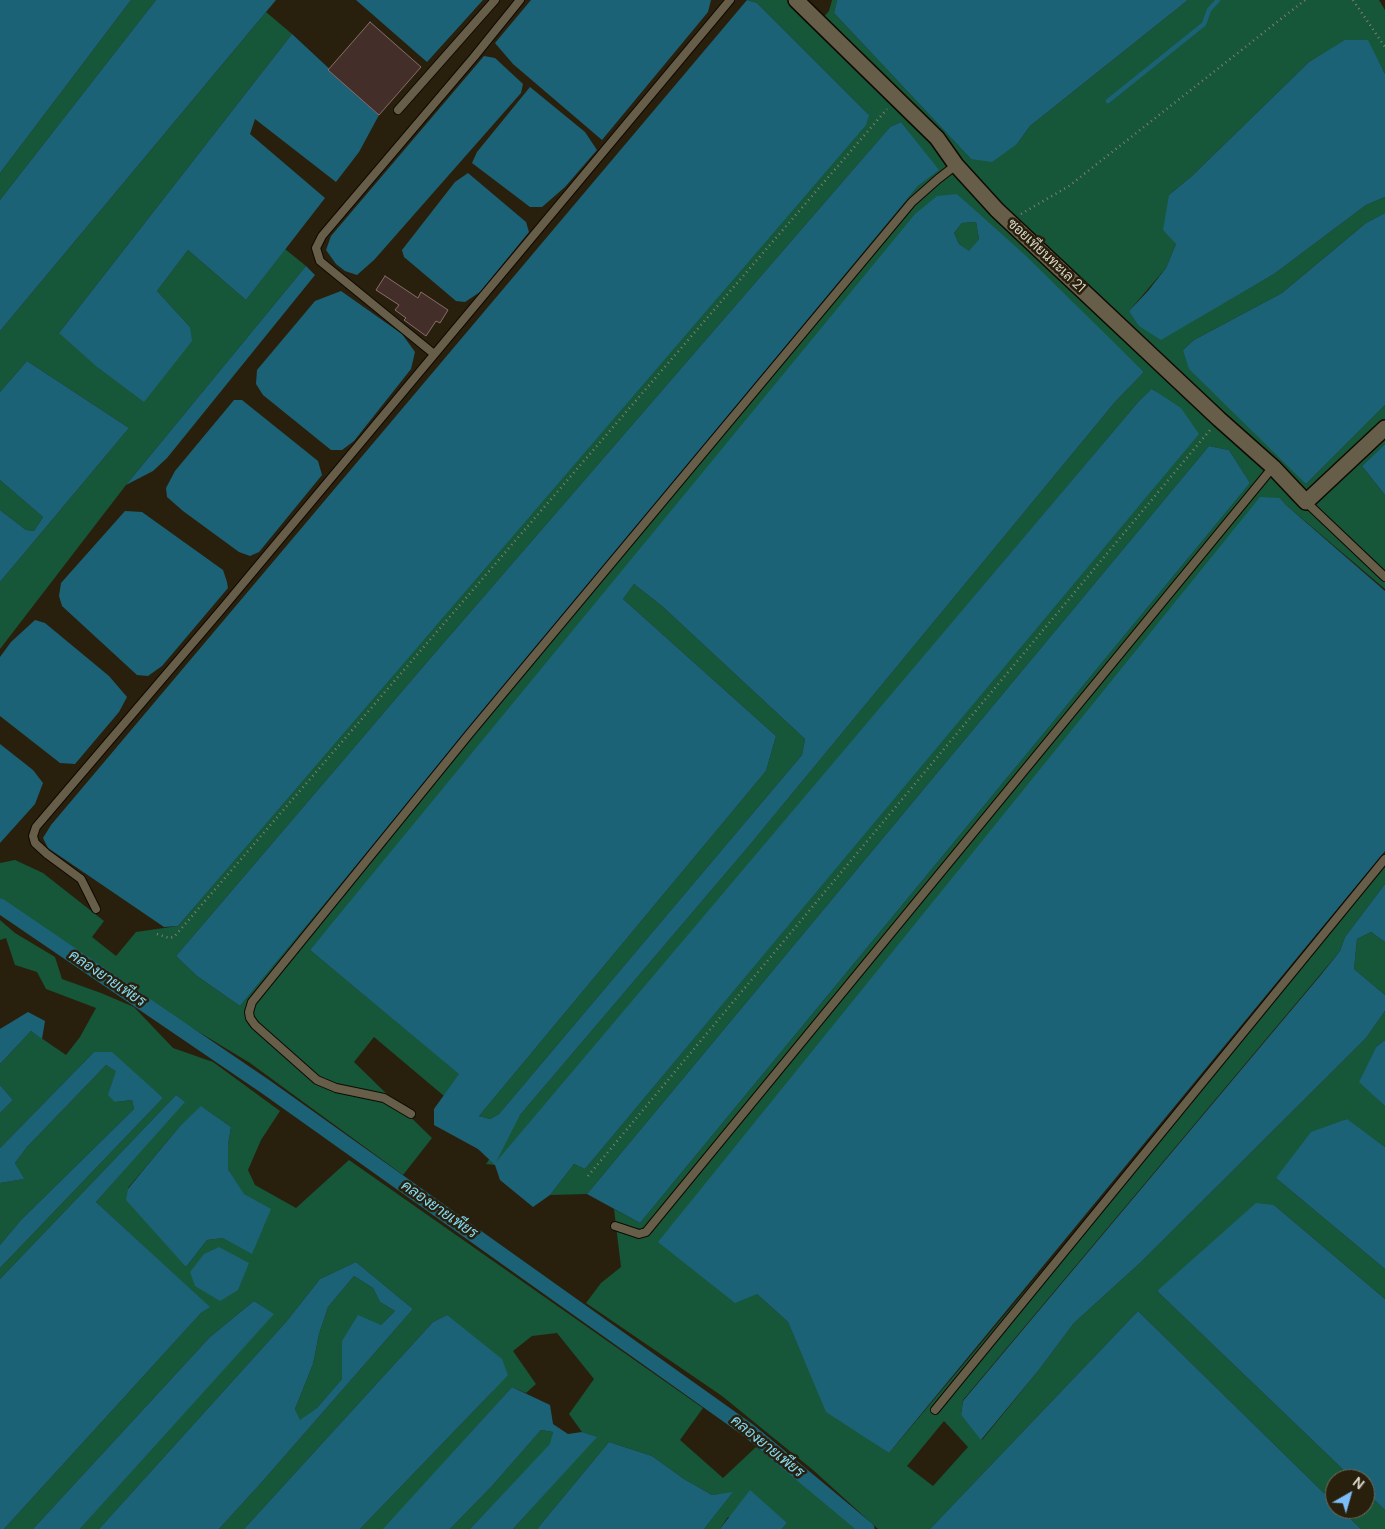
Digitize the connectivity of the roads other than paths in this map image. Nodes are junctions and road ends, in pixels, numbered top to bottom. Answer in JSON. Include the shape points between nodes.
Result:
{"nodes":[{"id":1,"x":494,"y":0,"type":"edge"},
{"id":2,"x":520,"y":0,"type":"edge"},
{"id":3,"x":729,"y":0,"type":"edge"},
{"id":4,"x":796,"y":0,"type":"edge"},
{"id":5,"x":398,"y":110,"type":"dead end"},
{"id":6,"x":956,"y":165,"type":"junction"},
{"id":7,"x":434,"y":354,"type":"junction"},
{"id":8,"x":1385,"y":428,"type":"edge"},
{"id":9,"x":1273,"y":468,"type":"junction"},
{"id":10,"x":1306,"y":502,"type":"junction"},
{"id":11,"x":1385,"y":577,"type":"edge"},
{"id":12,"x":1385,"y":859,"type":"edge"},
{"id":13,"x":96,"y":909,"type":"dead end"},
{"id":14,"x":411,"y":1114,"type":"dead end"},
{"id":15,"x":615,"y":1226,"type":"dead end"},
{"id":16,"x":935,"y":1410,"type":"dead end"}],
"edges":[{"from":1,"to":5,"type":"lane"},
{"from":2,"to":7,"type":"lane","via":[[322,236],[316,248],[320,261]]},
{"from":3,"to":7,"type":"lane"},
{"from":4,"to":6,"type":"street","name":"ซอยเทียนทะเล 21","via":[[937,138]]},
{"from":6,"to":9,"type":"street","name":"ซอยเทียนทะเล 21","via":[[1008,221]]},
{"from":6,"to":14,"type":"lane","via":[[906,210],[470,733],[252,1002],[249,1012],[255,1025],[317,1080],[336,1088],[384,1098]]},
{"from":7,"to":13,"type":"lane","via":[[36,827],[35,843],[81,879]]},
{"from":8,"to":10,"type":"street"},
{"from":9,"to":10,"type":"street","name":"ซอยเทียนทะเล 21"},
{"from":9,"to":15,"type":"lane","via":[[646,1232],[639,1234]]},
{"from":10,"to":11,"type":"lane"},
{"from":12,"to":16,"type":"lane"}]}
